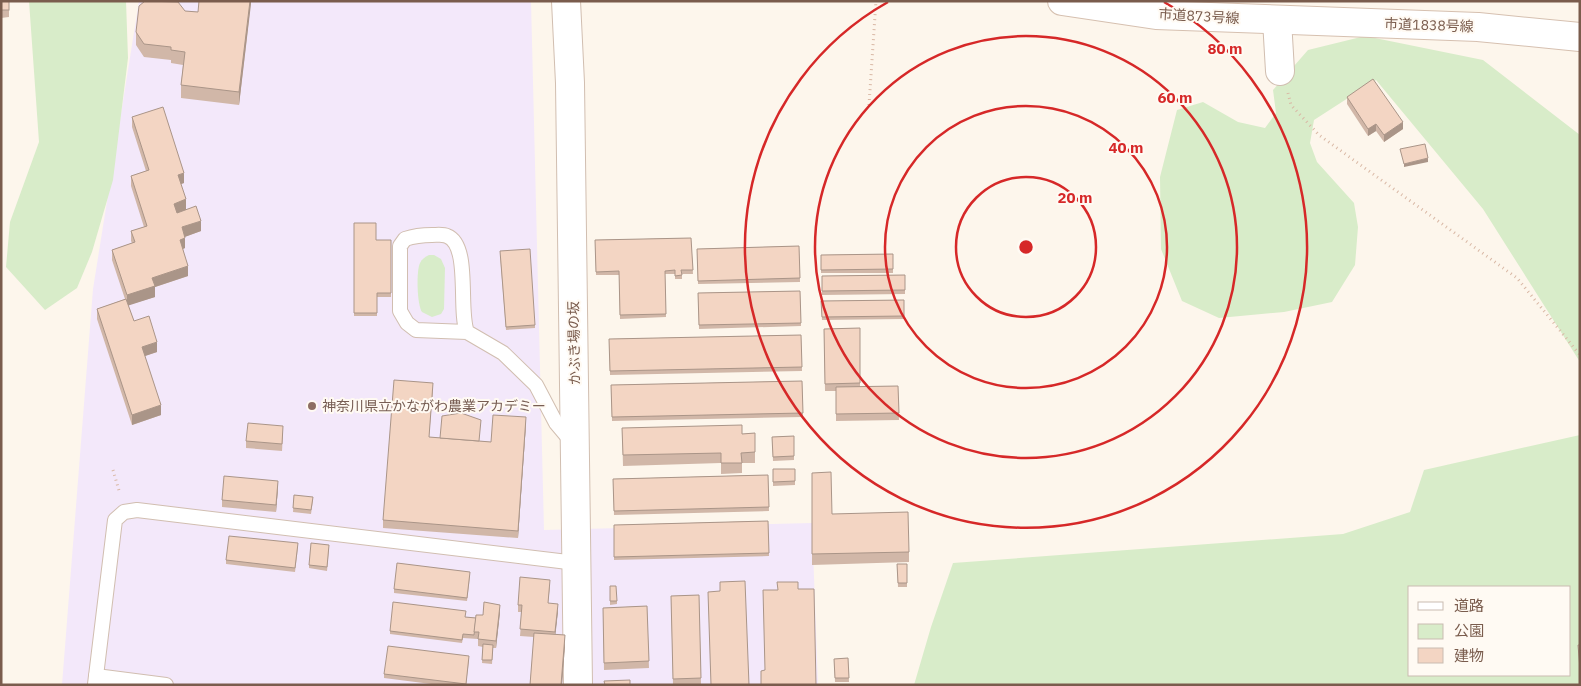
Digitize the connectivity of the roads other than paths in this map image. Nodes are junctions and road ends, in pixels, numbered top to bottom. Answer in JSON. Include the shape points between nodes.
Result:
{"nodes":[{"id":1,"x":566,"y":1,"type":"edge"},
{"id":2,"x":1062,"y":1,"type":"edge"},
{"id":3,"x":1277,"y":20,"type":"junction"},
{"id":4,"x":1580,"y":37,"type":"edge"},
{"id":5,"x":1280,"y":71,"type":"road end"},
{"id":6,"x":467,"y":332,"type":"junction"},
{"id":7,"x":575,"y":447,"type":"junction"},
{"id":8,"x":576,"y":563,"type":"junction"},
{"id":9,"x":95,"y":680,"type":"edge"},
{"id":10,"x":166,"y":685,"type":"edge"},
{"id":11,"x":578,"y":685,"type":"edge"}],
"edges":[{"from":1,"to":7,"type":"street","name":"かぶき場の坂"},
{"from":2,"to":3,"type":"street","name":"市道873号線","via":[[1156,15]]},
{"from":3,"to":4,"type":"street","name":"市道1838号線","via":[[1478,27]]},
{"from":3,"to":5,"type":"street"},
{"from":6,"to":6,"type":"lane","via":[[416,330],[407,323],[400,311],[400,246],[405,238],[446,235],[454,240],[463,268],[463,315]]},
{"from":6,"to":7,"type":"lane","via":[[503,353],[536,385],[556,423]]},
{"from":7,"to":8,"type":"street","name":"かぶき場の坂"},
{"from":8,"to":9,"type":"lane","via":[[137,510],[124,512],[115,520]]},
{"from":8,"to":11,"type":"street","name":"かぶき場の坂"},
{"from":9,"to":10,"type":"lane"}]}
